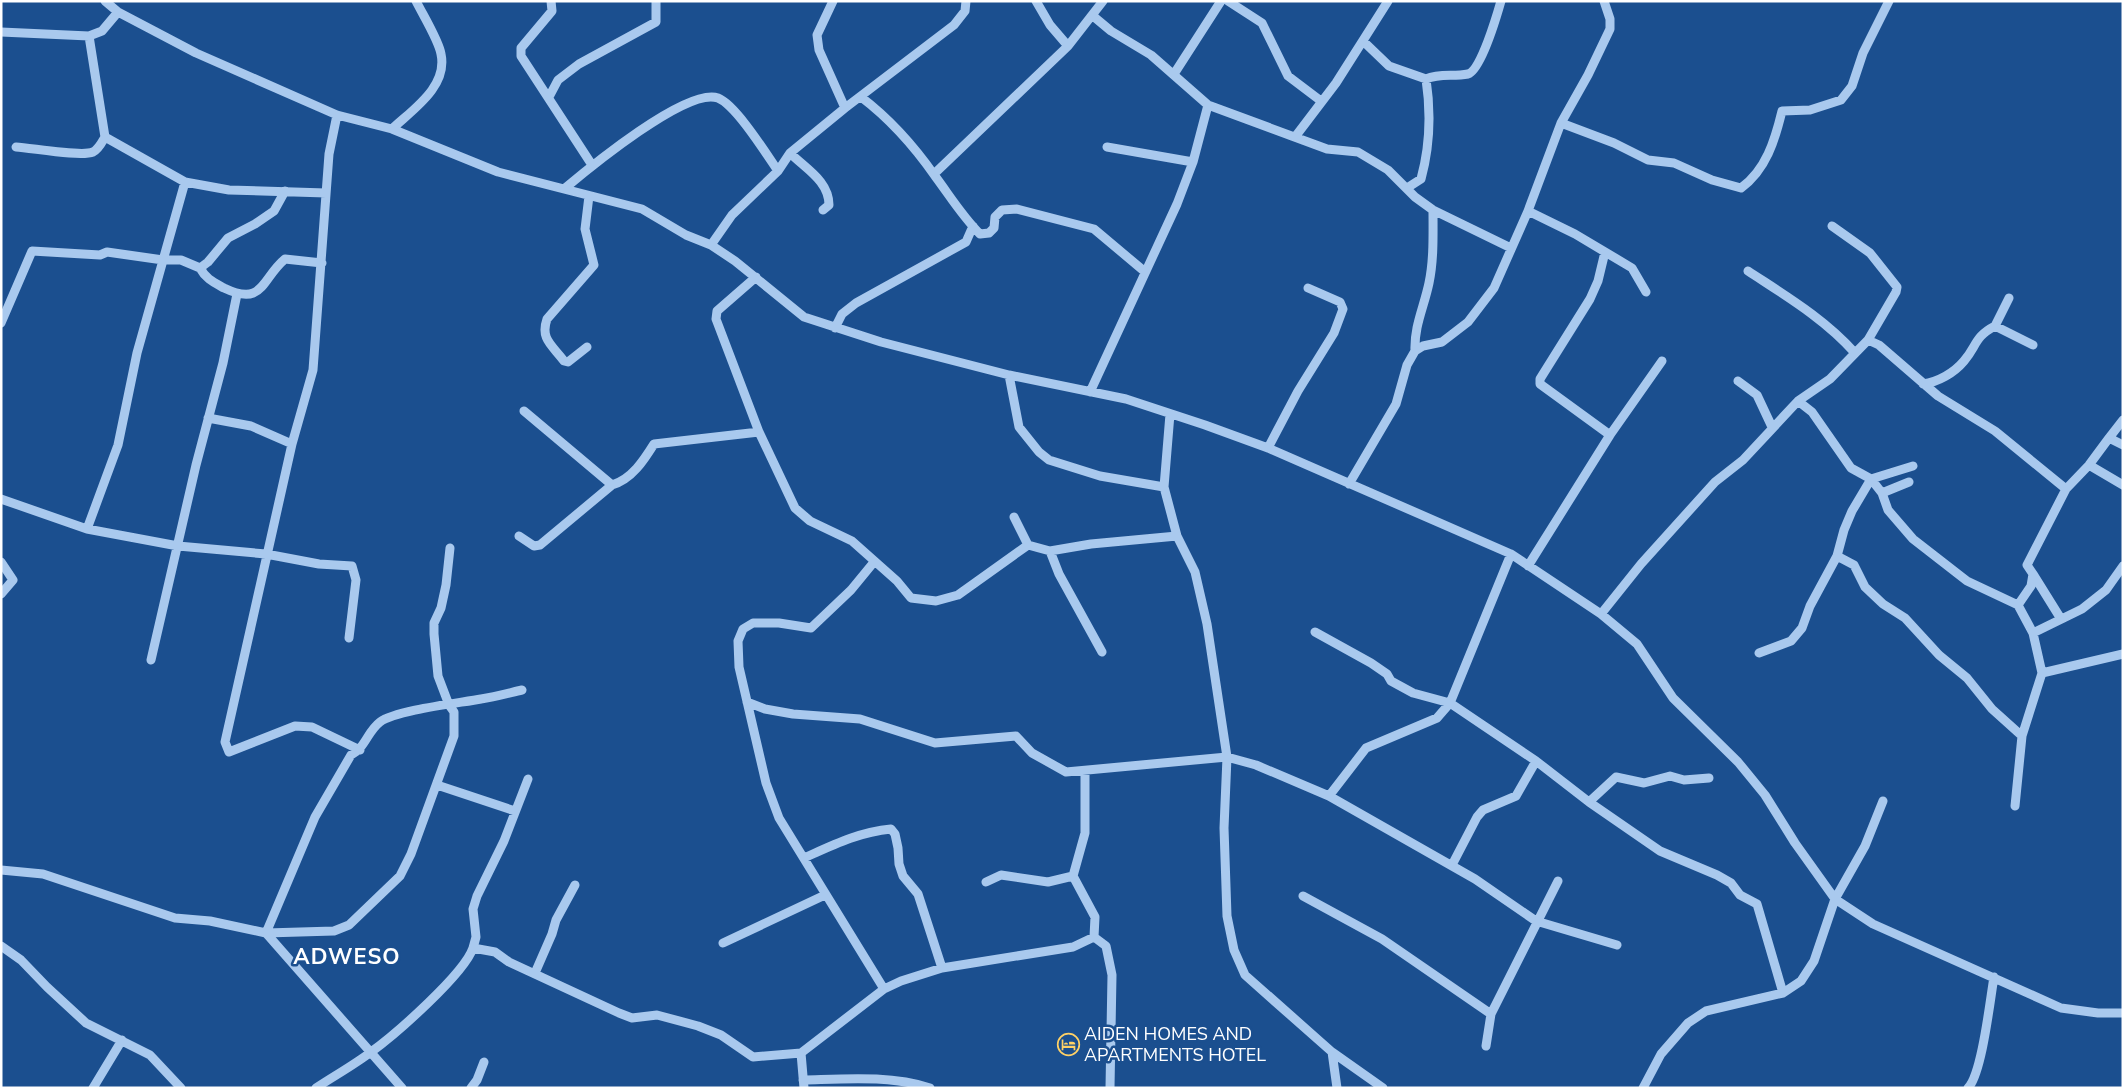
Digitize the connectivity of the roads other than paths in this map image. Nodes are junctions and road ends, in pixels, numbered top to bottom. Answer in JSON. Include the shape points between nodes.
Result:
{"nodes":[{"id":1,"x":105,"y":1,"type":"edge"},
{"id":2,"x":416,"y":1,"type":"edge"},
{"id":3,"x":551,"y":1,"type":"edge"},
{"id":4,"x":656,"y":1,"type":"edge"},
{"id":5,"x":833,"y":1,"type":"edge"},
{"id":6,"x":966,"y":1,"type":"edge"},
{"id":7,"x":1036,"y":1,"type":"edge"},
{"id":8,"x":1103,"y":1,"type":"edge"},
{"id":9,"x":1221,"y":1,"type":"edge"},
{"id":10,"x":1228,"y":1,"type":"edge"},
{"id":11,"x":1388,"y":1,"type":"edge"},
{"id":12,"x":1501,"y":1,"type":"edge"},
{"id":13,"x":1604,"y":1,"type":"edge"},
{"id":14,"x":1889,"y":1,"type":"edge"},
{"id":15,"x":118,"y":12,"type":"junction"},
{"id":16,"x":1093,"y":16,"type":"junction"},
{"id":17,"x":1,"y":32,"type":"edge"},
{"id":18,"x":89,"y":36,"type":"junction"},
{"id":19,"x":1363,"y":41,"type":"junction"},
{"id":20,"x":1068,"y":46,"type":"junction"},
{"id":21,"x":1174,"y":74,"type":"junction"},
{"id":22,"x":1426,"y":79,"type":"junction"},
{"id":23,"x":549,"y":97,"type":"junction"},
{"id":24,"x":861,"y":97,"type":"junction"},
{"id":25,"x":1321,"y":101,"type":"junction"},
{"id":26,"x":1208,"y":105,"type":"junction"},
{"id":27,"x":845,"y":108,"type":"junction"},
{"id":28,"x":337,"y":115,"type":"junction"},
{"id":29,"x":1561,"y":123,"type":"junction"},
{"id":30,"x":392,"y":129,"type":"junction"},
{"id":31,"x":105,"y":137,"type":"junction"},
{"id":32,"x":1295,"y":137,"type":"junction"},
{"id":33,"x":16,"y":147,"type":"dead end"},
{"id":34,"x":1107,"y":147,"type":"dead end"},
{"id":35,"x":790,"y":153,"type":"junction"},
{"id":36,"x":1193,"y":162,"type":"junction"},
{"id":37,"x":592,"y":165,"type":"junction"},
{"id":38,"x":778,"y":172,"type":"junction"},
{"id":39,"x":934,"y":174,"type":"junction"},
{"id":40,"x":185,"y":182,"type":"junction"},
{"id":41,"x":1407,"y":188,"type":"junction"},
{"id":42,"x":564,"y":189,"type":"junction"},
{"id":43,"x":285,"y":191,"type":"junction"},
{"id":44,"x":326,"y":193,"type":"junction"},
{"id":45,"x":589,"y":196,"type":"junction"},
{"id":46,"x":823,"y":210,"type":"dead end"},
{"id":47,"x":1433,"y":210,"type":"junction"},
{"id":48,"x":1528,"y":211,"type":"junction"},
{"id":49,"x":973,"y":226,"type":"junction"},
{"id":50,"x":1832,"y":226,"type":"dead end"},
{"id":51,"x":710,"y":245,"type":"junction"},
{"id":52,"x":1511,"y":248,"type":"junction"},
{"id":53,"x":1605,"y":252,"type":"junction"},
{"id":54,"x":163,"y":260,"type":"junction"},
{"id":55,"x":322,"y":263,"type":"junction"},
{"id":56,"x":200,"y":268,"type":"junction"},
{"id":57,"x":1144,"y":271,"type":"junction"},
{"id":58,"x":1748,"y":271,"type":"dead end"},
{"id":59,"x":756,"y":277,"type":"junction"},
{"id":60,"x":1308,"y":288,"type":"dead end"},
{"id":61,"x":1646,"y":292,"type":"dead end"},
{"id":62,"x":237,"y":294,"type":"junction"},
{"id":63,"x":2009,"y":298,"type":"dead end"},
{"id":64,"x":2,"y":321,"type":"edge"},
{"id":65,"x":1995,"y":326,"type":"junction"},
{"id":66,"x":835,"y":328,"type":"junction"},
{"id":67,"x":1868,"y":340,"type":"junction"},
{"id":68,"x":2033,"y":345,"type":"dead end"},
{"id":69,"x":587,"y":348,"type":"dead end"},
{"id":70,"x":1415,"y":351,"type":"junction"},
{"id":71,"x":1855,"y":354,"type":"junction"},
{"id":72,"x":1662,"y":361,"type":"dead end"},
{"id":73,"x":1010,"y":375,"type":"junction"},
{"id":74,"x":1738,"y":380,"type":"dead end"},
{"id":75,"x":1923,"y":384,"type":"junction"},
{"id":76,"x":1090,"y":392,"type":"junction"},
{"id":77,"x":1798,"y":401,"type":"junction"},
{"id":78,"x":524,"y":410,"type":"dead end"},
{"id":79,"x":1170,"y":414,"type":"junction"},
{"id":80,"x":208,"y":418,"type":"junction"},
{"id":81,"x":2123,"y":420,"type":"edge"},
{"id":82,"x":1772,"y":427,"type":"junction"},
{"id":83,"x":759,"y":432,"type":"junction"},
{"id":84,"x":1610,"y":435,"type":"junction"},
{"id":85,"x":2109,"y":438,"type":"junction"},
{"id":86,"x":292,"y":444,"type":"junction"},
{"id":87,"x":2123,"y":445,"type":"edge"},
{"id":88,"x":1268,"y":448,"type":"junction"},
{"id":89,"x":2088,"y":465,"type":"junction"},
{"id":90,"x":1913,"y":466,"type":"dead end"},
{"id":91,"x":1871,"y":479,"type":"junction"},
{"id":92,"x":1909,"y":482,"type":"dead end"},
{"id":93,"x":1349,"y":484,"type":"junction"},
{"id":94,"x":612,"y":485,"type":"junction"},
{"id":95,"x":2123,"y":485,"type":"edge"},
{"id":96,"x":1164,"y":487,"type":"junction"},
{"id":97,"x":2066,"y":489,"type":"junction"},
{"id":98,"x":1882,"y":494,"type":"junction"},
{"id":99,"x":1,"y":499,"type":"edge"},
{"id":100,"x":1014,"y":517,"type":"dead end"},
{"id":101,"x":87,"y":529,"type":"junction"},
{"id":102,"x":519,"y":536,"type":"dead end"},
{"id":103,"x":1177,"y":536,"type":"junction"},
{"id":104,"x":1028,"y":545,"type":"junction"},
{"id":105,"x":178,"y":546,"type":"junction"},
{"id":106,"x":450,"y":548,"type":"dead end"},
{"id":107,"x":1050,"y":551,"type":"junction"},
{"id":108,"x":266,"y":554,"type":"junction"},
{"id":109,"x":1512,"y":554,"type":"junction"},
{"id":110,"x":1837,"y":556,"type":"junction"},
{"id":111,"x":1,"y":562,"type":"edge"},
{"id":112,"x":874,"y":562,"type":"junction"},
{"id":113,"x":1528,"y":566,"type":"junction"},
{"id":114,"x":2123,"y":566,"type":"edge"},
{"id":115,"x":2033,"y":574,"type":"junction"},
{"id":116,"x":1,"y":594,"type":"edge"},
{"id":117,"x":2018,"y":604,"type":"junction"},
{"id":118,"x":1601,"y":614,"type":"junction"},
{"id":119,"x":2061,"y":619,"type":"junction"},
{"id":120,"x":1315,"y":632,"type":"dead end"},
{"id":121,"x":2033,"y":634,"type":"junction"},
{"id":122,"x":348,"y":638,"type":"dead end"},
{"id":123,"x":1102,"y":652,"type":"dead end"},
{"id":124,"x":1759,"y":653,"type":"dead end"},
{"id":125,"x":2123,"y":654,"type":"edge"},
{"id":126,"x":151,"y":660,"type":"dead end"},
{"id":127,"x":2042,"y":673,"type":"junction"},
{"id":128,"x":522,"y":690,"type":"dead end"},
{"id":129,"x":747,"y":702,"type":"junction"},
{"id":130,"x":1450,"y":703,"type":"junction"},
{"id":131,"x":448,"y":705,"type":"junction"},
{"id":132,"x":2022,"y":736,"type":"junction"},
{"id":133,"x":360,"y":750,"type":"junction"},
{"id":134,"x":1226,"y":757,"type":"junction"},
{"id":135,"x":1536,"y":761,"type":"junction"},
{"id":136,"x":1085,"y":772,"type":"junction"},
{"id":137,"x":1709,"y":778,"type":"dead end"},
{"id":138,"x":528,"y":779,"type":"dead end"},
{"id":139,"x":437,"y":785,"type":"junction"},
{"id":140,"x":1329,"y":796,"type":"junction"},
{"id":141,"x":1884,"y":801,"type":"dead end"},
{"id":142,"x":1588,"y":802,"type":"junction"},
{"id":143,"x":2015,"y":806,"type":"dead end"},
{"id":144,"x":515,"y":811,"type":"junction"},
{"id":145,"x":804,"y":858,"type":"junction"},
{"id":146,"x":1452,"y":866,"type":"junction"},
{"id":147,"x":1,"y":870,"type":"edge"},
{"id":148,"x":1073,"y":876,"type":"junction"},
{"id":149,"x":1558,"y":881,"type":"dead end"},
{"id":150,"x":986,"y":882,"type":"dead end"},
{"id":151,"x":575,"y":885,"type":"dead end"},
{"id":152,"x":825,"y":895,"type":"junction"},
{"id":153,"x":1303,"y":896,"type":"dead end"},
{"id":154,"x":1835,"y":899,"type":"junction"},
{"id":155,"x":1536,"y":921,"type":"junction"},
{"id":156,"x":266,"y":933,"type":"junction"},
{"id":157,"x":1094,"y":936,"type":"junction"},
{"id":158,"x":723,"y":943,"type":"dead end"},
{"id":159,"x":1,"y":946,"type":"edge"},
{"id":160,"x":1617,"y":946,"type":"dead end"},
{"id":161,"x":473,"y":948,"type":"junction"},
{"id":162,"x":942,"y":968,"type":"junction"},
{"id":163,"x":534,"y":974,"type":"junction"},
{"id":164,"x":1994,"y":977,"type":"junction"},
{"id":165,"x":884,"y":989,"type":"junction"},
{"id":166,"x":1784,"y":992,"type":"junction"},
{"id":167,"x":2123,"y":1013,"type":"edge"},
{"id":168,"x":1490,"y":1014,"type":"junction"},
{"id":169,"x":122,"y":1040,"type":"junction"},
{"id":170,"x":1486,"y":1046,"type":"dead end"},
{"id":171,"x":372,"y":1052,"type":"junction"},
{"id":172,"x":1332,"y":1052,"type":"junction"},
{"id":173,"x":801,"y":1053,"type":"junction"},
{"id":174,"x":484,"y":1062,"type":"dead end"},
{"id":175,"x":804,"y":1084,"type":"edge"},
{"id":176,"x":399,"y":1087,"type":"edge"},
{"id":177,"x":92,"y":1088,"type":"edge"},
{"id":178,"x":181,"y":1088,"type":"edge"},
{"id":179,"x":316,"y":1088,"type":"edge"},
{"id":180,"x":470,"y":1088,"type":"edge"},
{"id":181,"x":930,"y":1088,"type":"edge"},
{"id":182,"x":1110,"y":1088,"type":"edge"},
{"id":183,"x":1337,"y":1088,"type":"edge"},
{"id":184,"x":1383,"y":1088,"type":"edge"},
{"id":185,"x":1643,"y":1088,"type":"edge"},
{"id":186,"x":1968,"y":1088,"type":"edge"}],
"edges":[{"from":1,"to":15,"type":"street"},
{"from":2,"to":30,"type":"street","via":[[442,55],[439,79]]},
{"from":3,"to":23,"type":"street","via":[[552,11],[521,48],[521,56]]},
{"from":4,"to":23,"type":"street","via":[[656,22],[579,64],[558,80]]},
{"from":5,"to":27,"type":"street","via":[[817,35],[819,50]]},
{"from":6,"to":24,"type":"street","via":[[966,11],[954,25]]},
{"from":7,"to":20,"type":"street"},
{"from":8,"to":16,"type":"street"},
{"from":9,"to":21,"type":"street"},
{"from":10,"to":25,"type":"street","via":[[1262,22],[1288,76]]},
{"from":11,"to":19,"type":"street"},
{"from":12,"to":22,"type":"street","via":[[1474,70]]},
{"from":13,"to":29,"type":"street","via":[[1610,29]]},
{"from":14,"to":29,"type":"street","via":[[1847,93],[1841,100],[1810,110],[1782,111],[1763,166],[1741,188],[1712,180],[1674,163],[1648,160]]},
{"from":15,"to":18,"type":"street","via":[[102,31]]},
{"from":15,"to":28,"type":"street","via":[[204,56]]},
{"from":16,"to":20,"type":"street"},
{"from":16,"to":21,"type":"street","via":[[1111,32],[1151,55]]},
{"from":17,"to":18,"type":"street"},
{"from":18,"to":31,"type":"street"},
{"from":19,"to":22,"type":"street","via":[[1389,66]]},
{"from":19,"to":25,"type":"street"},
{"from":20,"to":39,"type":"street"},
{"from":21,"to":26,"type":"street"},
{"from":22,"to":41,"type":"street","via":[[1430,107],[1426,160],[1421,179]]},
{"from":23,"to":37,"type":"street"},
{"from":24,"to":27,"type":"street"},
{"from":24,"to":39,"type":"street","via":[[887,117]]},
{"from":25,"to":32,"type":"street"},
{"from":26,"to":32,"type":"street"},
{"from":26,"to":36,"type":"street"},
{"from":27,"to":35,"type":"street"},
{"from":28,"to":30,"type":"street"},
{"from":28,"to":44,"type":"street"},
{"from":29,"to":48,"type":"street"},
{"from":30,"to":42,"type":"street","via":[[498,172]]},
{"from":31,"to":33,"type":"street","via":[[93,152]]},
{"from":31,"to":40,"type":"street"},
{"from":32,"to":41,"type":"street","via":[[1328,149],[1358,152],[1388,170]]},
{"from":34,"to":36,"type":"street"},
{"from":35,"to":38,"type":"street"},
{"from":35,"to":46,"type":"street","via":[[825,186],[829,204]]},
{"from":36,"to":57,"type":"street","via":[[1163,236]]},
{"from":37,"to":38,"type":"street","via":[[673,110],[708,97],[719,98],[740,118]]},
{"from":37,"to":42,"type":"street"},
{"from":38,"to":51,"type":"street","via":[[732,215]]},
{"from":39,"to":49,"type":"street"},
{"from":40,"to":43,"type":"street","via":[[229,190]]},
{"from":40,"to":54,"type":"street"},
{"from":41,"to":47,"type":"street"},
{"from":42,"to":45,"type":"street"},
{"from":43,"to":44,"type":"street"},
{"from":43,"to":56,"type":"street","via":[[274,211],[228,238]]},
{"from":44,"to":55,"type":"street"},
{"from":45,"to":51,"type":"street","via":[[642,210]]},
{"from":45,"to":69,"type":"street","via":[[586,229],[594,265],[547,319],[543,330],[544,336],[564,361],[568,362]]},
{"from":47,"to":52,"type":"street"},
{"from":47,"to":70,"type":"street","via":[[1432,262],[1414,334]]},
{"from":48,"to":52,"type":"street"},
{"from":48,"to":53,"type":"street"},
{"from":49,"to":57,"type":"street","via":[[980,234],[989,233],[994,228],[995,217],[1002,210],[1017,208],[1078,223],[1094,229]]},
{"from":49,"to":66,"type":"street","via":[[966,242],[856,303],[842,314]]},
{"from":50,"to":67,"type":"street","via":[[1870,253],[1897,287]]},
{"from":51,"to":59,"type":"street"},
{"from":52,"to":70,"type":"street","via":[[1494,288],[1468,322],[1442,342]]},
{"from":53,"to":61,"type":"street","via":[[1632,268]]},
{"from":53,"to":84,"type":"street","via":[[1590,299],[1540,379],[1540,384]]},
{"from":54,"to":56,"type":"street","via":[[181,260]]},
{"from":54,"to":64,"type":"street","via":[[107,252],[100,255],[32,251]]},
{"from":54,"to":101,"type":"street","via":[[137,353],[118,445]]},
{"from":55,"to":62,"type":"street","via":[[285,258],[259,291]]},
{"from":55,"to":86,"type":"street","via":[[313,370]]},
{"from":56,"to":62,"type":"street","via":[[205,277]]},
{"from":57,"to":76,"type":"street"},
{"from":58,"to":71,"type":"street","via":[[1838,334]]},
{"from":59,"to":66,"type":"street","via":[[804,317]]},
{"from":59,"to":83,"type":"street","via":[[717,311],[716,320]]},
{"from":60,"to":88,"type":"street","via":[[1340,302],[1343,309],[1334,333]]},
{"from":62,"to":80,"type":"street"},
{"from":63,"to":65,"type":"street"},
{"from":65,"to":68,"type":"street"},
{"from":65,"to":75,"type":"street","via":[[1979,336],[1964,361],[1937,382]]},
{"from":66,"to":73,"type":"street"},
{"from":67,"to":71,"type":"street"},
{"from":67,"to":75,"type":"street","via":[[1879,345]]},
{"from":70,"to":93,"type":"street","via":[[1407,365],[1396,404]]},
{"from":71,"to":77,"type":"street","via":[[1830,379]]},
{"from":72,"to":84,"type":"street"},
{"from":73,"to":76,"type":"street"},
{"from":73,"to":96,"type":"street","via":[[1019,426],[1038,452],[1049,460],[1100,476]]},
{"from":74,"to":82,"type":"street","via":[[1757,395]]},
{"from":75,"to":97,"type":"street","via":[[1995,431]]},
{"from":76,"to":79,"type":"street","via":[[1126,399]]},
{"from":77,"to":82,"type":"street"},
{"from":77,"to":91,"type":"street","via":[[1812,412],[1851,468]]},
{"from":78,"to":94,"type":"street"},
{"from":79,"to":88,"type":"street"},
{"from":79,"to":96,"type":"street"},
{"from":80,"to":86,"type":"street","via":[[250,426]]},
{"from":80,"to":105,"type":"street"},
{"from":81,"to":85,"type":"street"},
{"from":82,"to":118,"type":"street","via":[[1743,460],[1715,482]]},
{"from":83,"to":94,"type":"street","via":[[654,444],[640,465]]},
{"from":83,"to":112,"type":"street","via":[[795,508],[810,521],[852,541]]},
{"from":84,"to":113,"type":"street"},
{"from":85,"to":87,"type":"street"},
{"from":85,"to":89,"type":"street"},
{"from":86,"to":108,"type":"street"},
{"from":88,"to":93,"type":"street"},
{"from":89,"to":95,"type":"street"},
{"from":89,"to":97,"type":"street"},
{"from":90,"to":91,"type":"street"},
{"from":91,"to":98,"type":"street"},
{"from":91,"to":110,"type":"street","via":[[1849,518]]},
{"from":92,"to":98,"type":"street"},
{"from":93,"to":109,"type":"street"},
{"from":94,"to":102,"type":"street","via":[[540,545],[534,546]]},
{"from":96,"to":103,"type":"street"},
{"from":97,"to":115,"type":"street","via":[[2027,565]]},
{"from":98,"to":117,"type":"street","via":[[1888,510],[1913,539],[1967,581]]},
{"from":99,"to":101,"type":"street"},
{"from":100,"to":104,"type":"street"},
{"from":101,"to":105,"type":"street"},
{"from":103,"to":107,"type":"street"},
{"from":103,"to":134,"type":"street","via":[[1195,572],[1203,607]]},
{"from":104,"to":107,"type":"street"},
{"from":104,"to":112,"type":"street","via":[[958,595],[936,601],[910,598],[897,580]]},
{"from":105,"to":108,"type":"street"},
{"from":105,"to":126,"type":"street"},
{"from":106,"to":131,"type":"street","via":[[446,585],[434,623],[438,676]]},
{"from":107,"to":123,"type":"street","via":[[1059,574]]},
{"from":108,"to":122,"type":"street","via":[[319,564],[352,566],[356,580]]},
{"from":108,"to":133,"type":"street","via":[[226,748],[229,752],[268,734],[295,726],[312,726]]},
{"from":109,"to":113,"type":"street"},
{"from":109,"to":130,"type":"street"},
{"from":110,"to":124,"type":"street","via":[[1802,628],[1791,641]]},
{"from":110,"to":132,"type":"street","via":[[1854,565],[1865,587],[1904,618]]},
{"from":111,"to":116,"type":"street","via":[[14,580]]},
{"from":112,"to":129,"type":"street","via":[[811,628],[754,623],[744,629],[738,641],[738,659]]},
{"from":113,"to":118,"type":"street"},
{"from":114,"to":119,"type":"street","via":[[2106,590],[2082,609]]},
{"from":115,"to":117,"type":"street","via":[[2031,586]]},
{"from":115,"to":119,"type":"street"},
{"from":117,"to":121,"type":"street"},
{"from":118,"to":154,"type":"street","via":[[1637,644],[1673,698],[1744,769]]},
{"from":119,"to":121,"type":"street"},
{"from":120,"to":130,"type":"street","via":[[1353,651],[1387,674],[1390,681]]},
{"from":121,"to":127,"type":"street"},
{"from":125,"to":127,"type":"street"},
{"from":127,"to":132,"type":"street"},
{"from":128,"to":131,"type":"street"},
{"from":129,"to":136,"type":"street","via":[[793,714],[860,719],[935,743],[1016,736],[1032,753],[1060,771]]},
{"from":129,"to":145,"type":"street","via":[[766,782],[779,818]]},
{"from":130,"to":135,"type":"street"},
{"from":130,"to":140,"type":"street","via":[[1437,718],[1366,748]]},
{"from":131,"to":133,"type":"street","via":[[381,721]]},
{"from":131,"to":139,"type":"street","via":[[454,712],[454,736]]},
{"from":132,"to":143,"type":"street"},
{"from":133,"to":156,"type":"street","via":[[350,755],[315,817]]},
{"from":134,"to":136,"type":"street"},
{"from":134,"to":140,"type":"street","via":[[1256,765]]},
{"from":134,"to":172,"type":"street","via":[[1227,916],[1234,950],[1245,975]]},
{"from":135,"to":142,"type":"street"},
{"from":135,"to":146,"type":"street","via":[[1516,796],[1483,810],[1477,817]]},
{"from":136,"to":148,"type":"street","via":[[1085,833]]},
{"from":137,"to":142,"type":"street","via":[[1684,780],[1670,776],[1644,783],[1616,777]]},
{"from":138,"to":144,"type":"street"},
{"from":139,"to":144,"type":"street"},
{"from":139,"to":156,"type":"street","via":[[400,876],[368,909],[349,925],[334,931]]},
{"from":140,"to":146,"type":"street"},
{"from":141,"to":154,"type":"street","via":[[1865,846]]},
{"from":142,"to":166,"type":"street","via":[[1660,850],[1731,883],[1740,895],[1757,904]]},
{"from":144,"to":161,"type":"street","via":[[473,909],[476,938]]},
{"from":145,"to":152,"type":"street"},
{"from":145,"to":162,"type":"street","via":[[849,838],[891,829],[895,834],[903,876],[918,894]]},
{"from":146,"to":155,"type":"street"},
{"from":147,"to":156,"type":"street","via":[[42,874],[175,918],[210,921]]},
{"from":148,"to":150,"type":"street","via":[[1048,882],[1001,875]]},
{"from":148,"to":157,"type":"street","via":[[1095,916]]},
{"from":149,"to":155,"type":"street"},
{"from":151,"to":163,"type":"street","via":[[556,920]]},
{"from":152,"to":158,"type":"street"},
{"from":152,"to":165,"type":"street"},
{"from":153,"to":168,"type":"street","via":[[1382,939]]},
{"from":154,"to":164,"type":"street","via":[[1873,924]]},
{"from":154,"to":166,"type":"street","via":[[1814,961],[1801,981]]},
{"from":155,"to":160,"type":"street"},
{"from":155,"to":168,"type":"street"},
{"from":156,"to":171,"type":"street"},
{"from":157,"to":162,"type":"street","via":[[1073,947]]},
{"from":157,"to":182,"type":"street","via":[[1106,946],[1112,975]]},
{"from":159,"to":169,"type":"street","via":[[21,960],[46,988],[86,1022]]},
{"from":161,"to":163,"type":"street","via":[[494,952]]},
{"from":161,"to":171,"type":"street","via":[[469,959],[446,984]]},
{"from":162,"to":165,"type":"street"},
{"from":163,"to":173,"type":"street","via":[[632,1018],[657,1015],[698,1026],[721,1035],[753,1057]]},
{"from":164,"to":167,"type":"street","via":[[2062,1008]]},
{"from":164,"to":186,"type":"street","via":[[1979,1061],[1973,1083]]},
{"from":165,"to":173,"type":"street"},
{"from":166,"to":185,"type":"street","via":[[1706,1011],[1688,1023],[1660,1054]]},
{"from":168,"to":170,"type":"street"},
{"from":169,"to":177,"type":"street"},
{"from":169,"to":178,"type":"street","via":[[150,1055]]},
{"from":171,"to":176,"type":"street"},
{"from":171,"to":179,"type":"street"},
{"from":172,"to":183,"type":"street"},
{"from":172,"to":184,"type":"street"},
{"from":173,"to":175,"type":"street"},
{"from":174,"to":180,"type":"street"},
{"from":175,"to":181,"type":"street","via":[[869,1080],[916,1083]]}]}
